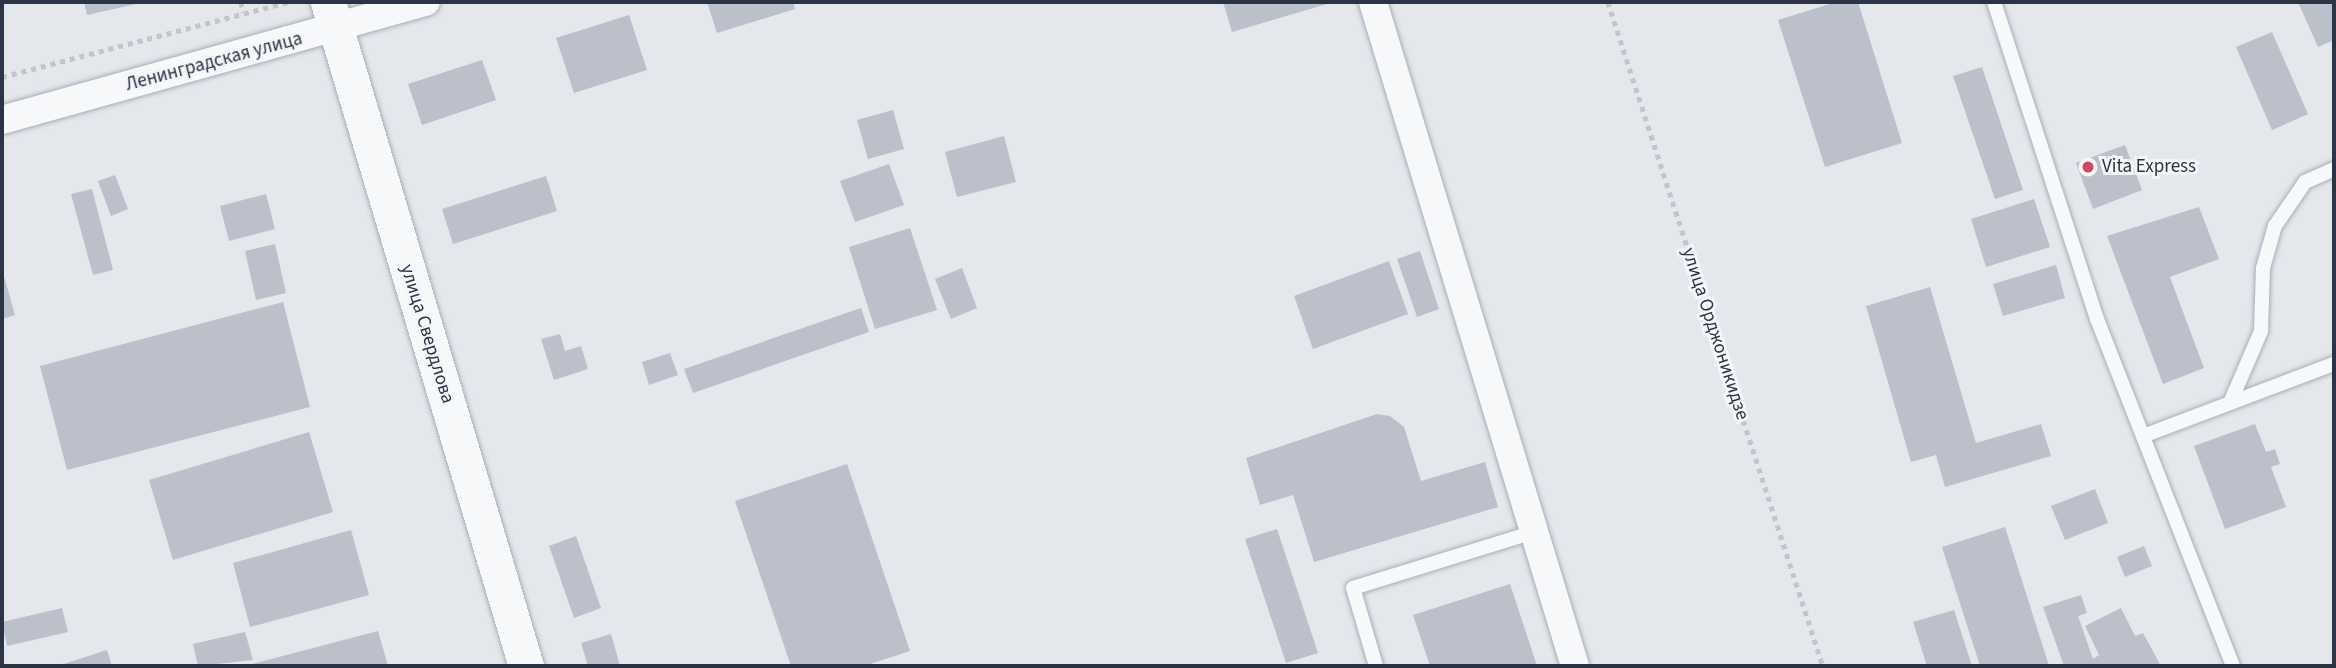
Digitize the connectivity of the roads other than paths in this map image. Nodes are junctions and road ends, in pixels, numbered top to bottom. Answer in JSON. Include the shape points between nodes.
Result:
{"nodes":[{"id":1,"x":426,"y":2,"type":"edge"},
{"id":2,"x":1373,"y":2,"type":"edge"},
{"id":3,"x":1994,"y":2,"type":"edge"},
{"id":4,"x":331,"y":15,"type":"edge"},
{"id":5,"x":2,"y":120,"type":"edge"},
{"id":6,"x":2334,"y":169,"type":"edge"},
{"id":7,"x":2334,"y":363,"type":"edge"},
{"id":8,"x":2230,"y":404,"type":"junction"},
{"id":9,"x":2143,"y":436,"type":"junction"},
{"id":10,"x":1534,"y":531,"type":"junction"},
{"id":11,"x":526,"y":666,"type":"edge"},
{"id":12,"x":1376,"y":666,"type":"edge"},
{"id":13,"x":1575,"y":666,"type":"edge"},
{"id":14,"x":2233,"y":666,"type":"edge"}],
"edges":[{"from":1,"to":4,"type":"street","name":"Ленинградская улица"},
{"from":2,"to":10,"type":"street"},
{"from":3,"to":9,"type":"lane","via":[[2097,319]]},
{"from":4,"to":5,"type":"street","name":"Ленинградская улица"},
{"from":4,"to":11,"type":"street","name":"улица Свердлова"},
{"from":6,"to":8,"type":"lane","via":[[2305,182],[2275,226],[2263,268],[2261,331]]},
{"from":7,"to":8,"type":"lane"},
{"from":8,"to":9,"type":"lane"},
{"from":9,"to":14,"type":"lane"},
{"from":10,"to":12,"type":"lane","via":[[1353,588]]},
{"from":10,"to":13,"type":"street"}]}
